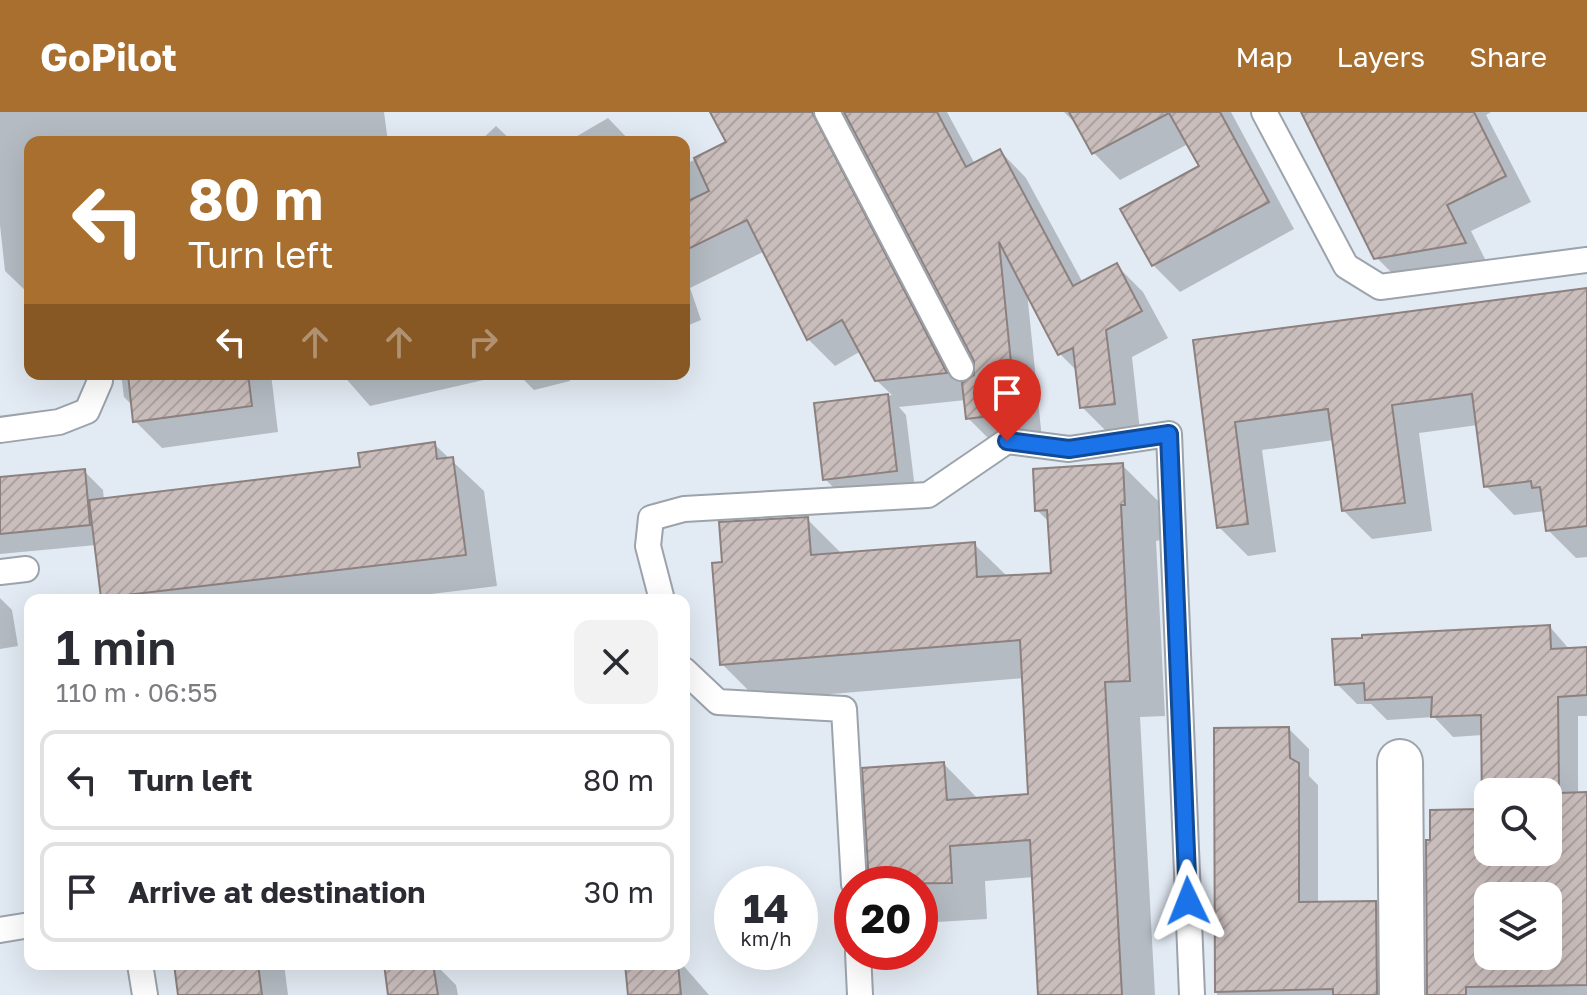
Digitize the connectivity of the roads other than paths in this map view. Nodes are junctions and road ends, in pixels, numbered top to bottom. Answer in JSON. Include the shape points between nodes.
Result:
{"nodes":[{"id":1,"x":827,"y":112,"type":"edge"},
{"id":2,"x":1264,"y":112,"type":"edge"},
{"id":3,"x":1587,"y":260,"type":"edge"},
{"id":4,"x":961,"y":368,"type":"dead end"},
{"id":5,"x":100,"y":380,"type":"edge"},
{"id":6,"x":0,"y":430,"type":"edge"},
{"id":7,"x":26,"y":569,"type":"dead end"},
{"id":8,"x":0,"y":572,"type":"edge"},
{"id":9,"x":660,"y":594,"type":"edge"},
{"id":10,"x":690,"y":676,"type":"edge"},
{"id":11,"x":1400,"y":762,"type":"dead end"},
{"id":12,"x":853,"y":866,"type":"edge"},
{"id":13,"x":24,"y":926,"type":"edge"},
{"id":14,"x":0,"y":930,"type":"edge"},
{"id":15,"x":141,"y":970,"type":"edge"},
{"id":16,"x":859,"y":970,"type":"edge"},
{"id":17,"x":145,"y":995,"type":"edge"},
{"id":18,"x":860,"y":995,"type":"edge"},
{"id":19,"x":1192,"y":995,"type":"edge"},
{"id":20,"x":1402,"y":995,"type":"edge"}],
"edges":[{"from":1,"to":4,"type":"lane"},
{"from":2,"to":3,"type":"lane","via":[[1346,266],[1380,287]]},
{"from":5,"to":6,"type":"lane","via":[[87,411],[59,422]]},
{"from":7,"to":8,"type":"lane"},
{"from":9,"to":19,"type":"lane","via":[[648,546],[651,518],[684,509],[928,495],[1007,441],[1069,449],[1169,434]]},
{"from":10,"to":12,"type":"lane","via":[[718,702],[844,709]]},
{"from":11,"to":20,"type":"street"},
{"from":13,"to":14,"type":"lane"},
{"from":15,"to":17,"type":"lane"},
{"from":16,"to":18,"type":"lane"}]}
